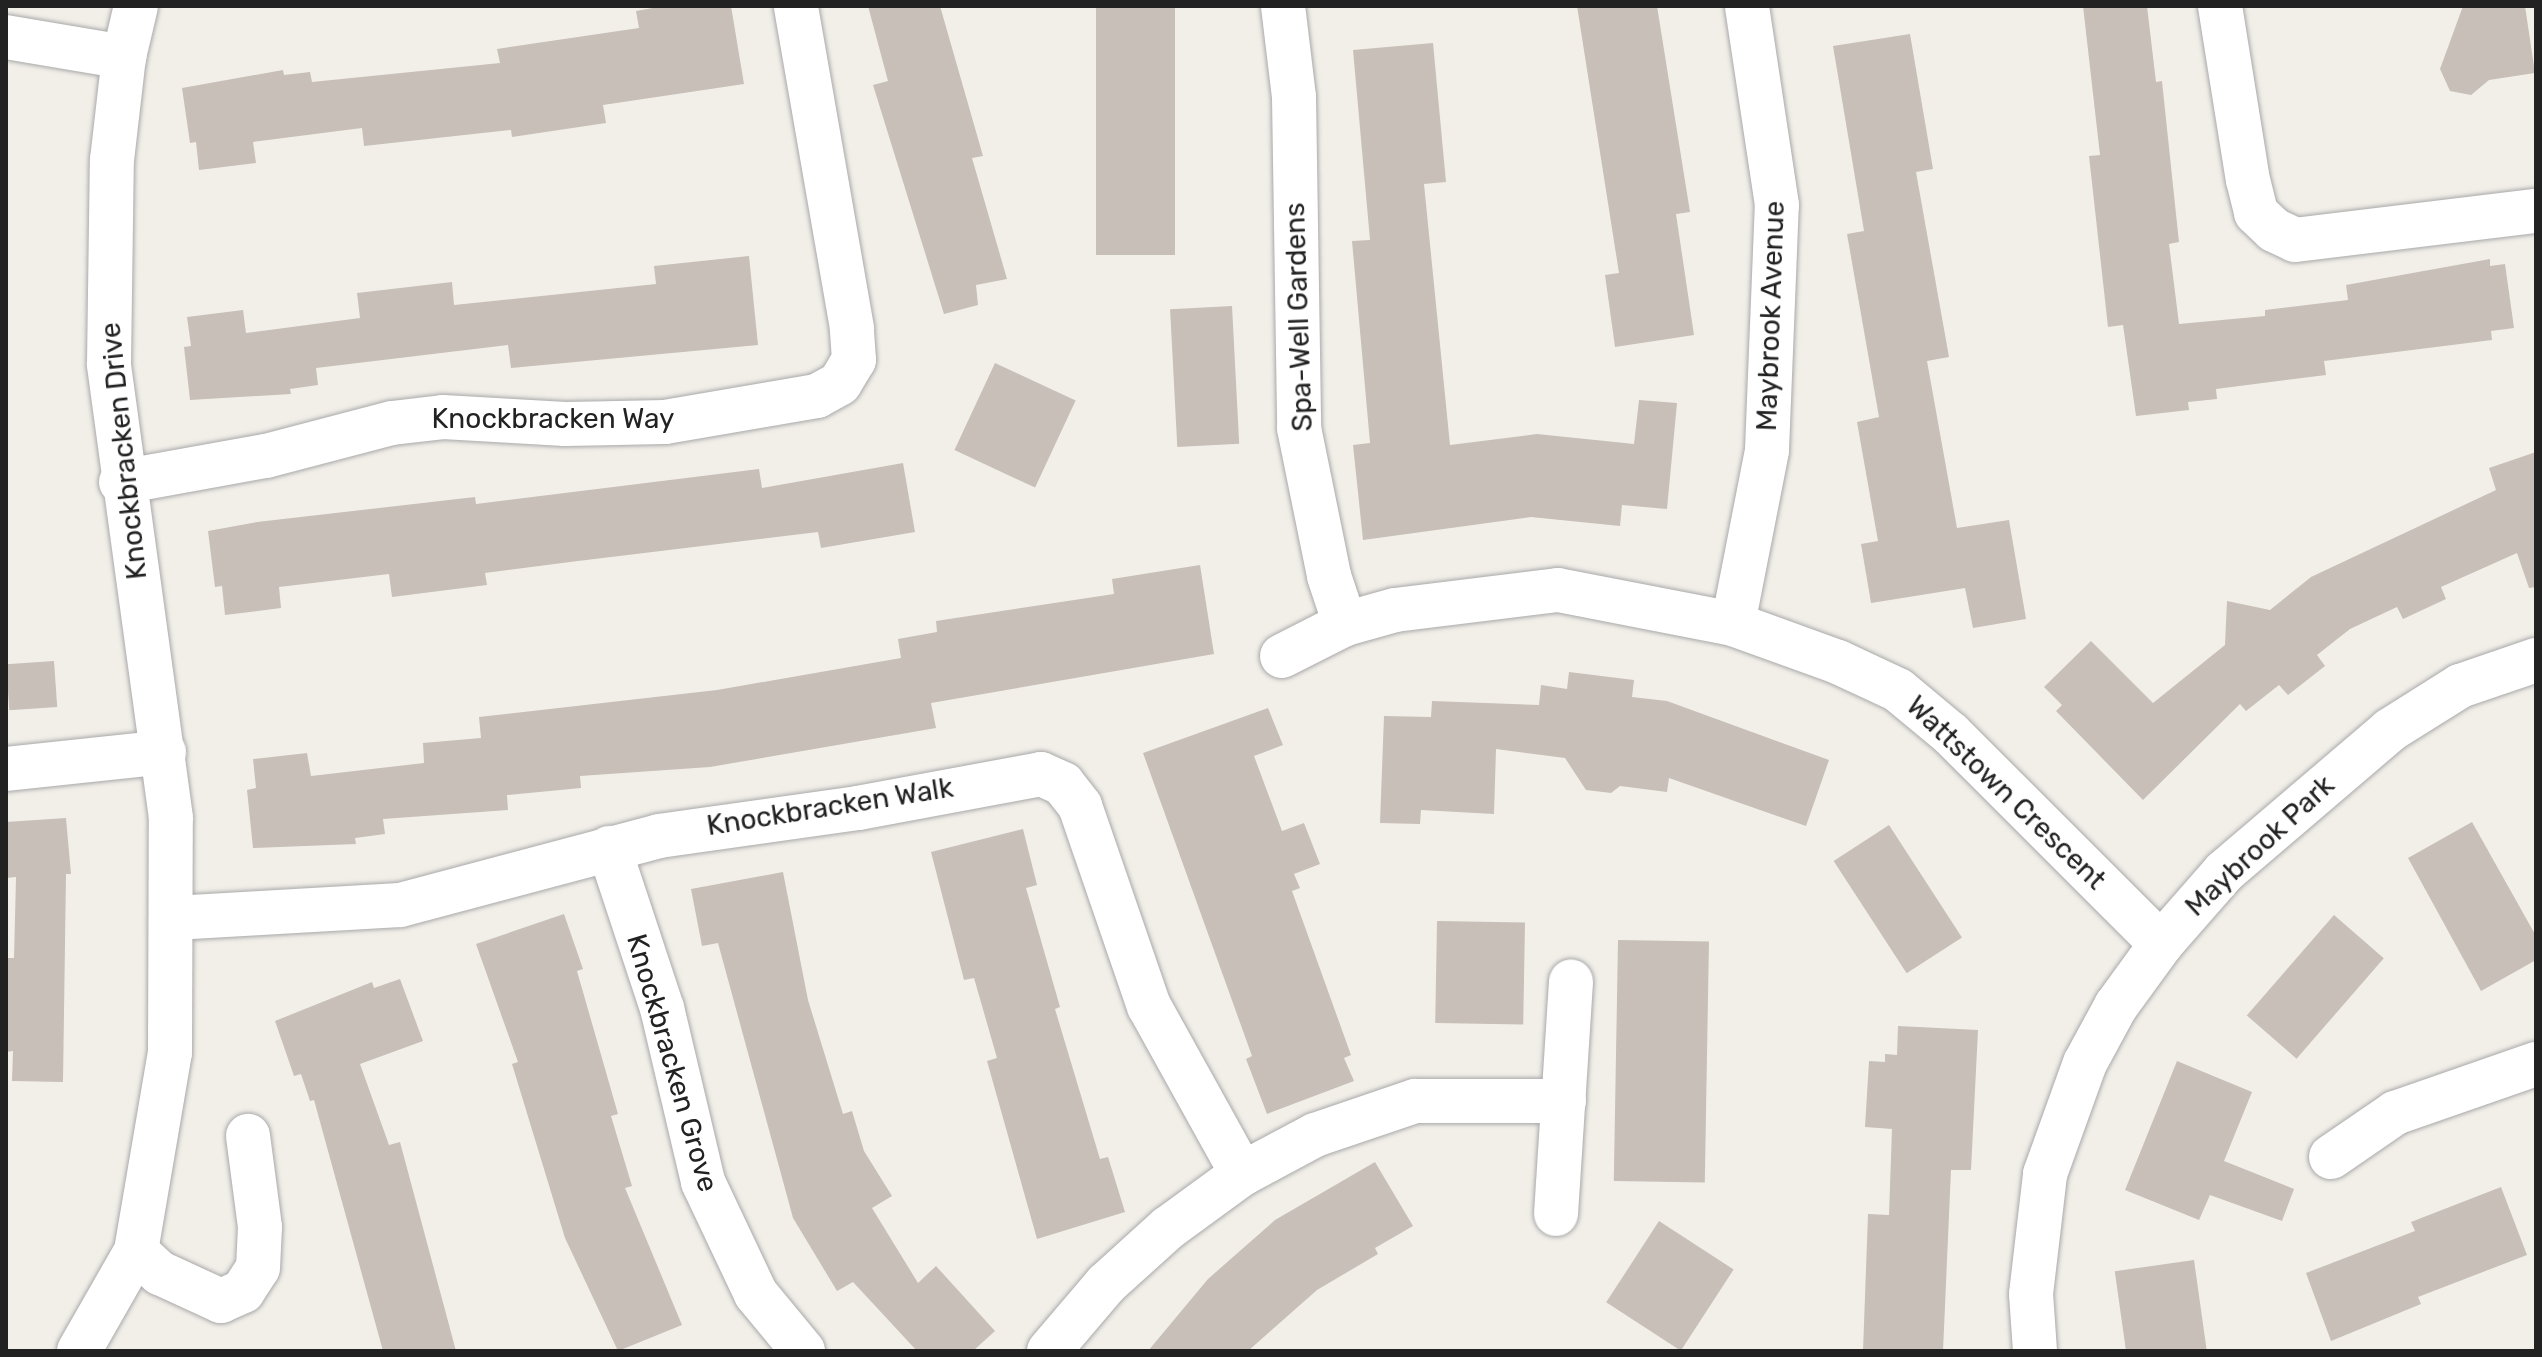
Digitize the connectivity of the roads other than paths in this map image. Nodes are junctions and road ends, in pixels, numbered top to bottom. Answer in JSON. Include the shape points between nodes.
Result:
{"nodes":[{"id":1,"x":136,"y":6,"type":"edge"},
{"id":2,"x":796,"y":6,"type":"edge"},
{"id":3,"x":1283,"y":6,"type":"edge"},
{"id":4,"x":1747,"y":6,"type":"edge"},
{"id":5,"x":2220,"y":6,"type":"edge"},
{"id":6,"x":6,"y":37,"type":"edge"},
{"id":7,"x":124,"y":57,"type":"junction"},
{"id":8,"x":2536,"y":211,"type":"edge"},
{"id":9,"x":121,"y":482,"type":"junction"},
{"id":10,"x":1345,"y":624,"type":"junction"},
{"id":11,"x":1733,"y":624,"type":"junction"},
{"id":12,"x":1282,"y":656,"type":"dead end"},
{"id":13,"x":2536,"y":660,"type":"edge"},
{"id":14,"x":164,"y":752,"type":"junction"},
{"id":15,"x":6,"y":769,"type":"edge"},
{"id":16,"x":609,"y":848,"type":"junction"},
{"id":17,"x":174,"y":918,"type":"junction"},
{"id":18,"x":2161,"y":944,"type":"junction"},
{"id":19,"x":1571,"y":981,"type":"dead end"},
{"id":20,"x":2536,"y":1064,"type":"edge"},
{"id":21,"x":1564,"y":1101,"type":"junction"},
{"id":22,"x":248,"y":1136,"type":"dead end"},
{"id":23,"x":2331,"y":1157,"type":"dead end"},
{"id":24,"x":1242,"y":1174,"type":"junction"},
{"id":25,"x":1556,"y":1214,"type":"dead end"},
{"id":26,"x":136,"y":1251,"type":"junction"},
{"id":27,"x":79,"y":1351,"type":"edge"},
{"id":28,"x":803,"y":1351,"type":"edge"},
{"id":29,"x":1049,"y":1351,"type":"edge"},
{"id":30,"x":2035,"y":1351,"type":"edge"}],
"edges":[{"from":1,"to":7,"type":"street","name":"Knockbracken Drive"},
{"from":2,"to":9,"type":"street","name":"Knockbracken Way","via":[[852,328],[854,360],[840,383],[817,396],[665,422],[565,424],[443,417],[392,423],[266,456]]},
{"from":3,"to":10,"type":"street","name":"Spa-Well Gardens","via":[[1294,97],[1299,428],[1329,576]]},
{"from":4,"to":11,"type":"street","name":"Maybrook Avenue","via":[[1777,205],[1767,450]]},
{"from":5,"to":8,"type":"street","via":[[2248,180],[2256,213],[2274,230],[2295,240]]},
{"from":6,"to":7,"type":"street"},
{"from":7,"to":9,"type":"street","name":"Knockbracken Drive","via":[[109,256],[109,364]]},
{"from":9,"to":14,"type":"street","name":"Knockbracken Drive"},
{"from":10,"to":11,"type":"street","name":"Wattstown Crescent","via":[[1395,610],[1558,590]]},
{"from":10,"to":12,"type":"street","name":"Wattstown Crescent"},
{"from":11,"to":18,"type":"street","name":"Wattstown Crescent","via":[[1898,690],[1951,734]]},
{"from":13,"to":18,"type":"street","name":"Maybrook Park","via":[[2460,686],[2390,730],[2224,872]]},
{"from":14,"to":15,"type":"street"},
{"from":14,"to":17,"type":"street","name":"Knockbracken Drive"},
{"from":16,"to":17,"type":"street","name":"Knockbracken Walk","via":[[400,905]]},
{"from":16,"to":24,"type":"street","name":"Knockbracken Walk","via":[[710,827],[858,808],[1007,776],[1041,774],[1063,784],[1080,806],[1149,1006]]},
{"from":16,"to":28,"type":"street","name":"Knockbracken Grove","via":[[662,1008],[703,1182],[756,1294]]},
{"from":17,"to":26,"type":"street","name":"Knockbracken Drive","via":[[170,1053]]},
{"from":18,"to":30,"type":"street","name":"Maybrook Park","via":[[2116,1006],[2085,1063],[2045,1174],[2031,1294]]},
{"from":19,"to":21,"type":"street"},
{"from":20,"to":23,"type":"street","via":[[2395,1113]]},
{"from":21,"to":24,"type":"street","via":[[1415,1101],[1315,1135]]},
{"from":21,"to":25,"type":"street"},
{"from":22,"to":26,"type":"street","via":[[260,1227],[258,1268],[243,1291],[221,1301],[160,1273]]},
{"from":24,"to":29,"type":"street","via":[[1168,1228],[1106,1284]]},
{"from":26,"to":27,"type":"street","name":"Knockbracken Drive"}]}
